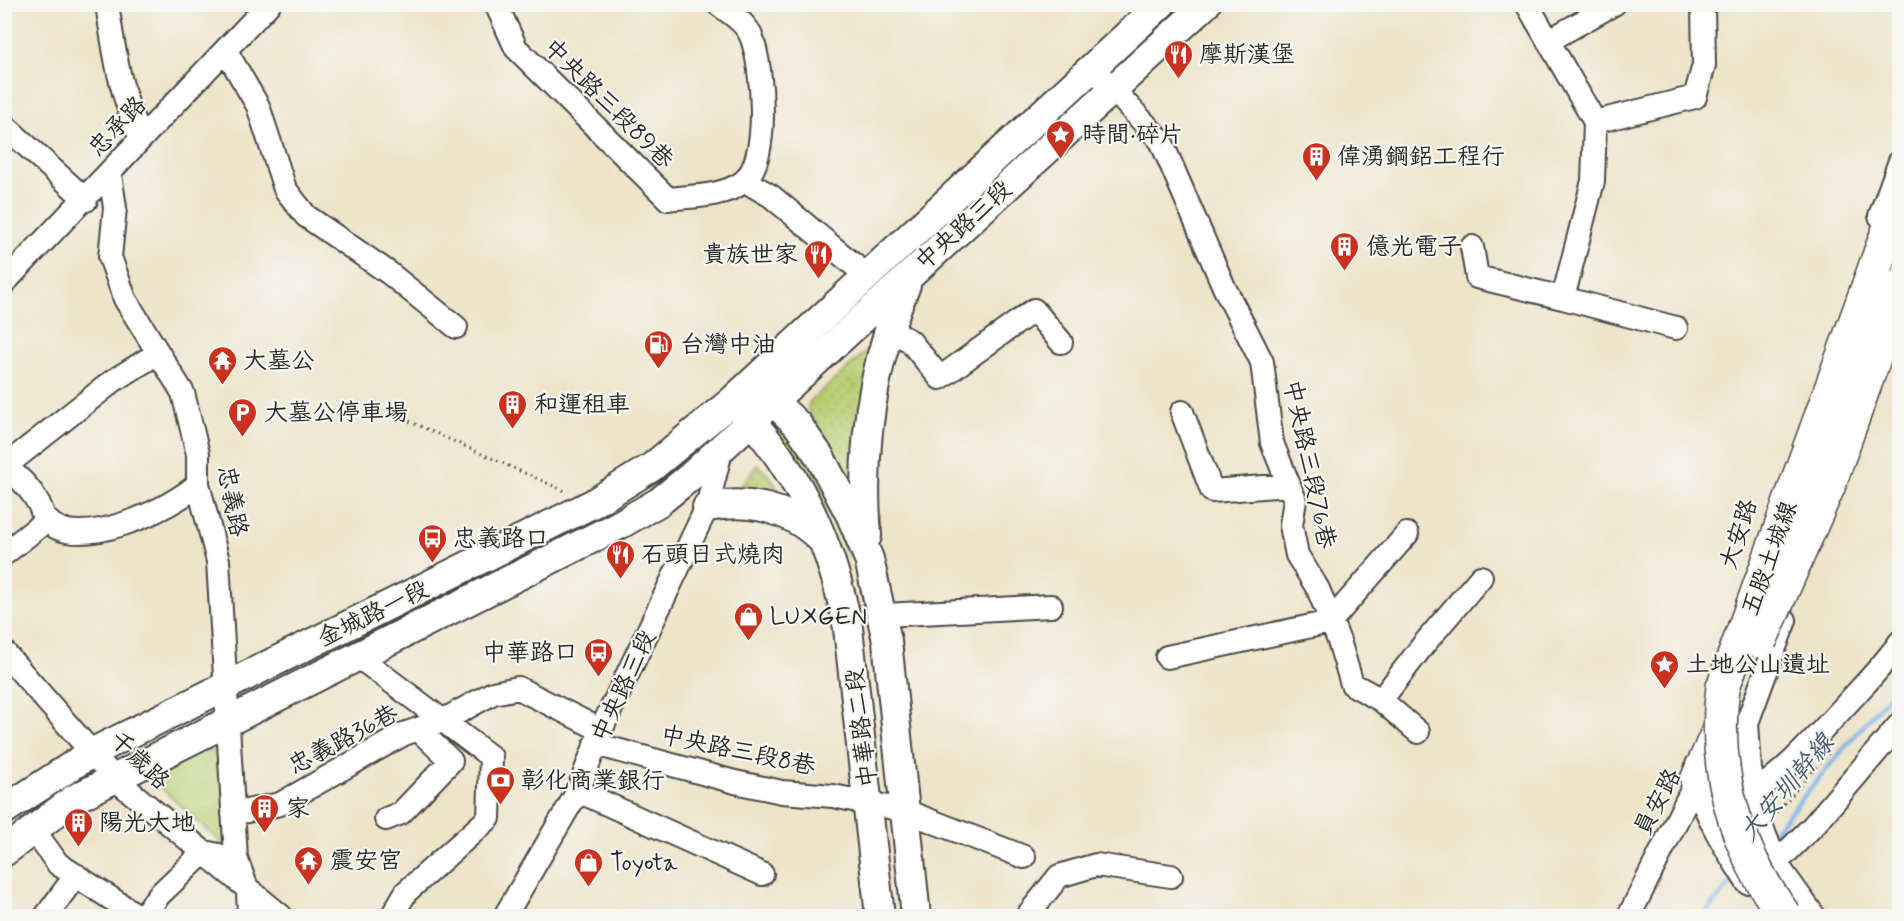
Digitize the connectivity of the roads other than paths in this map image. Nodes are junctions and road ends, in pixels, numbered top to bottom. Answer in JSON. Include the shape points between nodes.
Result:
{"nodes":[{"id":1,"x":107,"y":4,"type":"edge"},
{"id":2,"x":269,"y":4,"type":"edge"},
{"id":3,"x":496,"y":4,"type":"edge"},
{"id":4,"x":718,"y":4,"type":"edge"},
{"id":5,"x":1161,"y":4,"type":"edge"},
{"id":6,"x":1206,"y":4,"type":"edge"},
{"id":7,"x":1527,"y":4,"type":"edge"},
{"id":8,"x":1614,"y":4,"type":"edge"},
{"id":9,"x":1703,"y":4,"type":"edge"},
{"id":10,"x":1548,"y":41,"type":"junction"},
{"id":11,"x":226,"y":51,"type":"junction"},
{"id":12,"x":1092,"y":67,"type":"junction"},
{"id":13,"x":1113,"y":88,"type":"junction"},
{"id":14,"x":1595,"y":122,"type":"junction"},
{"id":15,"x":4,"y":125,"type":"edge"},
{"id":16,"x":141,"y":138,"type":"junction"},
{"id":17,"x":1899,"y":161,"type":"edge"},
{"id":18,"x":110,"y":174,"type":"junction"},
{"id":19,"x":745,"y":181,"type":"junction"},
{"id":20,"x":86,"y":200,"type":"junction"},
{"id":21,"x":1899,"y":200,"type":"edge"},
{"id":22,"x":1899,"y":243,"type":"edge"},
{"id":23,"x":1472,"y":247,"type":"dead end"},
{"id":24,"x":910,"y":274,"type":"junction"},
{"id":25,"x":866,"y":275,"type":"junction"},
{"id":26,"x":4,"y":283,"type":"edge"},
{"id":27,"x":1899,"y":286,"type":"edge"},
{"id":28,"x":1563,"y":298,"type":"junction"},
{"id":29,"x":1899,"y":314,"type":"edge"},
{"id":30,"x":456,"y":327,"type":"dead end"},
{"id":31,"x":887,"y":328,"type":"junction"},
{"id":32,"x":1676,"y":328,"type":"dead end"},
{"id":33,"x":1061,"y":342,"type":"dead end"},
{"id":34,"x":158,"y":353,"type":"junction"},
{"id":35,"x":742,"y":391,"type":"junction"},
{"id":36,"x":773,"y":402,"type":"junction"},
{"id":37,"x":1182,"y":412,"type":"dead end"},
{"id":38,"x":752,"y":421,"type":"junction"},
{"id":39,"x":722,"y":448,"type":"junction"},
{"id":40,"x":4,"y":467,"type":"edge"},
{"id":41,"x":198,"y":484,"type":"junction"},
{"id":42,"x":1289,"y":485,"type":"junction"},
{"id":43,"x":707,"y":507,"type":"junction"},
{"id":44,"x":46,"y":520,"type":"junction"},
{"id":45,"x":1407,"y":534,"type":"dead end"},
{"id":46,"x":825,"y":543,"type":"junction"},
{"id":47,"x":4,"y":554,"type":"edge"},
{"id":48,"x":869,"y":559,"type":"junction"},
{"id":49,"x":1481,"y":577,"type":"dead end"},
{"id":50,"x":1051,"y":606,"type":"dead end"},
{"id":51,"x":884,"y":615,"type":"junction"},
{"id":52,"x":1330,"y":622,"type":"junction"},
{"id":53,"x":1899,"y":642,"type":"edge"},
{"id":54,"x":4,"y":652,"type":"edge"},
{"id":55,"x":356,"y":656,"type":"junction"},
{"id":56,"x":1167,"y":657,"type":"dead end"},
{"id":57,"x":227,"y":686,"type":"junction"},
{"id":58,"x":1381,"y":700,"type":"junction"},
{"id":59,"x":444,"y":720,"type":"junction"},
{"id":60,"x":226,"y":722,"type":"junction"},
{"id":61,"x":1747,"y":723,"type":"junction"},
{"id":62,"x":1899,"y":724,"type":"edge"},
{"id":63,"x":418,"y":729,"type":"junction"},
{"id":64,"x":1418,"y":732,"type":"dead end"},
{"id":65,"x":598,"y":737,"type":"junction"},
{"id":66,"x":93,"y":752,"type":"junction"},
{"id":67,"x":115,"y":779,"type":"junction"},
{"id":68,"x":1696,"y":780,"type":"junction"},
{"id":69,"x":578,"y":791,"type":"junction"},
{"id":70,"x":1754,"y":792,"type":"junction"},
{"id":71,"x":870,"y":803,"type":"junction"},
{"id":72,"x":4,"y":810,"type":"edge"},
{"id":73,"x":903,"y":810,"type":"junction"},
{"id":74,"x":233,"y":814,"type":"junction"},
{"id":75,"x":386,"y":819,"type":"dead end"},
{"id":76,"x":33,"y":829,"type":"junction"},
{"id":77,"x":4,"y":852,"type":"edge"},
{"id":78,"x":204,"y":852,"type":"junction"},
{"id":79,"x":1024,"y":856,"type":"dead end"},
{"id":80,"x":236,"y":858,"type":"junction"},
{"id":81,"x":1776,"y":863,"type":"junction"},
{"id":82,"x":762,"y":874,"type":"dead end"},
{"id":83,"x":76,"y":875,"type":"junction"},
{"id":84,"x":1171,"y":876,"type":"dead end"},
{"id":85,"x":248,"y":891,"type":"junction"},
{"id":86,"x":46,"y":916,"type":"edge"},
{"id":87,"x":138,"y":916,"type":"edge"},
{"id":88,"x":143,"y":916,"type":"edge"},
{"id":89,"x":249,"y":916,"type":"edge"},
{"id":90,"x":280,"y":916,"type":"edge"},
{"id":91,"x":392,"y":916,"type":"edge"},
{"id":92,"x":505,"y":916,"type":"edge"},
{"id":93,"x":880,"y":916,"type":"edge"},
{"id":94,"x":916,"y":916,"type":"edge"},
{"id":95,"x":1027,"y":916,"type":"edge"},
{"id":96,"x":1629,"y":916,"type":"edge"},
{"id":97,"x":1771,"y":916,"type":"edge"},
{"id":98,"x":1785,"y":916,"type":"edge"},
{"id":99,"x":1799,"y":916,"type":"edge"},
{"id":100,"x":1814,"y":916,"type":"edge"}],
"edges":[{"from":1,"to":16,"type":"street","via":[[118,75]]},
{"from":2,"to":11,"type":"street","name":"忠承路"},
{"from":3,"to":19,"type":"street","name":"中央路三段89巷","via":[[516,48],[668,199],[724,191]]},
{"from":4,"to":19,"type":"street","via":[[746,28],[757,58],[763,121],[760,150]]},
{"from":5,"to":12,"type":"main road","name":"中央路三段"},
{"from":6,"to":13,"type":"main road","name":"中央路三段"},
{"from":7,"to":10,"type":"street"},
{"from":8,"to":10,"type":"street"},
{"from":9,"to":14,"type":"street","via":[[1704,65],[1695,97]]},
{"from":10,"to":14,"type":"street"},
{"from":11,"to":16,"type":"street","name":"忠承路"},
{"from":11,"to":30,"type":"street","via":[[258,106],[285,189],[306,216],[389,273]]},
{"from":12,"to":13,"type":"street","name":"中央路三段76巷"},
{"from":12,"to":25,"type":"main road","name":"中央路三段"},
{"from":13,"to":24,"type":"main road","name":"中央路三段"},
{"from":13,"to":42,"type":"street","name":"中央路三段76巷","via":[[1161,141],[1224,287],[1262,362],[1272,443]]},
{"from":14,"to":28,"type":"street","via":[[1593,181]]},
{"from":15,"to":20,"type":"street"},
{"from":16,"to":18,"type":"street","name":"忠承路"},
{"from":17,"to":68,"type":"street","name":"大安路","via":[[1782,485],[1706,720]]},
{"from":18,"to":20,"type":"street","name":"忠承路"},
{"from":18,"to":34,"type":"street","name":"忠義路","via":[[115,208],[110,257],[125,299]]},
{"from":19,"to":25,"type":"street","via":[[771,196]]},
{"from":20,"to":26,"type":"street","name":"忠承路"},
{"from":21,"to":98,"type":"highway","name":"五股土城線","bridge":true,"via":[[1723,687],[1719,743],[1726,792],[1751,863]]},
{"from":22,"to":68,"type":"highway","via":[[1771,600]]},
{"from":23,"to":28,"type":"street","via":[[1477,277]]},
{"from":24,"to":31,"type":"main road"},
{"from":24,"to":36,"type":"main road","name":"中央路三段"},
{"from":25,"to":35,"type":"main road","name":"中央路三段"},
{"from":27,"to":99,"type":"highway","name":"五股土城線","bridge":true,"via":[[1828,487],[1757,648],[1741,708],[1738,770],[1746,814],[1770,876]]},
{"from":28,"to":32,"type":"street"},
{"from":29,"to":61,"type":"street"},
{"from":31,"to":33,"type":"street","via":[[910,341],[940,378],[1034,310]]},
{"from":31,"to":48,"type":"main road","via":[[867,435],[864,493]]},
{"from":34,"to":40,"type":"street","via":[[113,381]]},
{"from":34,"to":41,"type":"street","name":"忠義路","via":[[183,393],[198,454]]},
{"from":35,"to":36,"type":"main road"},
{"from":35,"to":38,"type":"main road","name":"中華路二段"},
{"from":35,"to":39,"type":"street","name":"中央路三段"},
{"from":35,"to":57,"type":"main road","name":"金城路一段","via":[[652,467],[592,504]]},
{"from":36,"to":38,"type":"main road","name":"中央路三段"},
{"from":36,"to":48,"type":"main road","via":[[801,429],[820,457]]},
{"from":37,"to":42,"type":"street","via":[[1212,491]]},
{"from":38,"to":39,"type":"main road","name":"中央路三段"},
{"from":38,"to":46,"type":"main road","name":"中華路二段","via":[[792,476]]},
{"from":39,"to":43,"type":"street","name":"中央路三段"},
{"from":39,"to":55,"type":"main road","name":"金城路一段","via":[[639,514]]},
{"from":40,"to":44,"type":"street","via":[[30,489]]},
{"from":41,"to":44,"type":"street","via":[[163,510],[113,526],[81,532],[58,529]]},
{"from":41,"to":57,"type":"street","name":"忠義路","via":[[218,561]]},
{"from":42,"to":52,"type":"street","name":"中央路三段76巷","via":[[1295,500],[1291,525],[1297,555],[1318,589]]},
{"from":43,"to":46,"type":"main road","via":[[730,503],[758,505],[806,524]]},
{"from":43,"to":65,"type":"street","name":"中央路三段"},
{"from":44,"to":47,"type":"street"},
{"from":45,"to":52,"type":"street"},
{"from":46,"to":71,"type":"main road","name":"中華路二段","via":[[839,581],[848,628]]},
{"from":48,"to":51,"type":"main road","name":"中華路二段"},
{"from":49,"to":58,"type":"street"},
{"from":50,"to":51,"type":"street"},
{"from":51,"to":73,"type":"main road","name":"中華路二段"},
{"from":52,"to":56,"type":"street"},
{"from":52,"to":58,"type":"street","name":"中央路三段76巷","via":[[1352,684]]},
{"from":53,"to":70,"type":"street","via":[[1773,780]]},
{"from":54,"to":66,"type":"street","name":"千歲路"},
{"from":55,"to":59,"type":"street"},
{"from":55,"to":60,"type":"main road","name":"金城路一段"},
{"from":57,"to":60,"type":"street","name":"忠義路"},
{"from":57,"to":66,"type":"main road","name":"金城路一段"},
{"from":58,"to":64,"type":"street","name":"中央路三段76巷"},
{"from":59,"to":63,"type":"street","name":"忠義路36巷"},
{"from":59,"to":65,"type":"street","name":"忠義路36巷","via":[[493,693],[518,688]]},
{"from":59,"to":91,"type":"street","via":[[491,757],[489,818],[406,892]]},
{"from":60,"to":67,"type":"main road","name":"金城路一段"},
{"from":60,"to":74,"type":"street","name":"忠義路"},
{"from":61,"to":68,"type":"street","name":"員安路","via":[[1736,743]]},
{"from":61,"to":70,"type":"street"},
{"from":62,"to":81,"type":"street","via":[[1813,826]]},
{"from":63,"to":74,"type":"street","name":"忠義路36巷","via":[[280,804]]},
{"from":63,"to":75,"type":"street","via":[[451,761],[401,813]]},
{"from":65,"to":69,"type":"street","name":"中央路三段"},
{"from":65,"to":71,"type":"street","name":"中央路三段8巷","via":[[735,782]]},
{"from":66,"to":67,"type":"street","name":"千歲路"},
{"from":66,"to":72,"type":"main road","name":"金城路一段"},
{"from":67,"to":76,"type":"main road","name":"金城路一段","via":[[74,799]]},
{"from":67,"to":78,"type":"street","name":"千歲路"},
{"from":68,"to":96,"type":"street","name":"員安路"},
{"from":68,"to":97,"type":"street","name":"大安路","via":[[1719,836]]},
{"from":69,"to":82,"type":"street"},
{"from":69,"to":92,"type":"street","name":"中央路三段"},
{"from":70,"to":81,"type":"street","via":[[1761,825]]},
{"from":71,"to":73,"type":"street","name":"中央路三段8巷"},
{"from":71,"to":93,"type":"main road","name":"中華路二段"},
{"from":73,"to":79,"type":"street","name":"中央路三段8巷"},
{"from":73,"to":94,"type":"main road","name":"中華路二段"},
{"from":74,"to":80,"type":"street","name":"忠義路"},
{"from":76,"to":77,"type":"main road","name":"金城路一段"},
{"from":76,"to":83,"type":"street","via":[[58,864]]},
{"from":78,"to":80,"type":"street"},
{"from":78,"to":85,"type":"street","name":"千歲路"},
{"from":78,"to":88,"type":"street"},
{"from":80,"to":85,"type":"street","name":"忠義路"},
{"from":81,"to":100,"type":"street"},
{"from":83,"to":86,"type":"street"},
{"from":83,"to":87,"type":"street"},
{"from":84,"to":95,"type":"street","via":[[1096,865],[1059,876]]},
{"from":85,"to":89,"type":"street","name":"忠義路"},
{"from":85,"to":90,"type":"street","name":"千歲路"}]}
